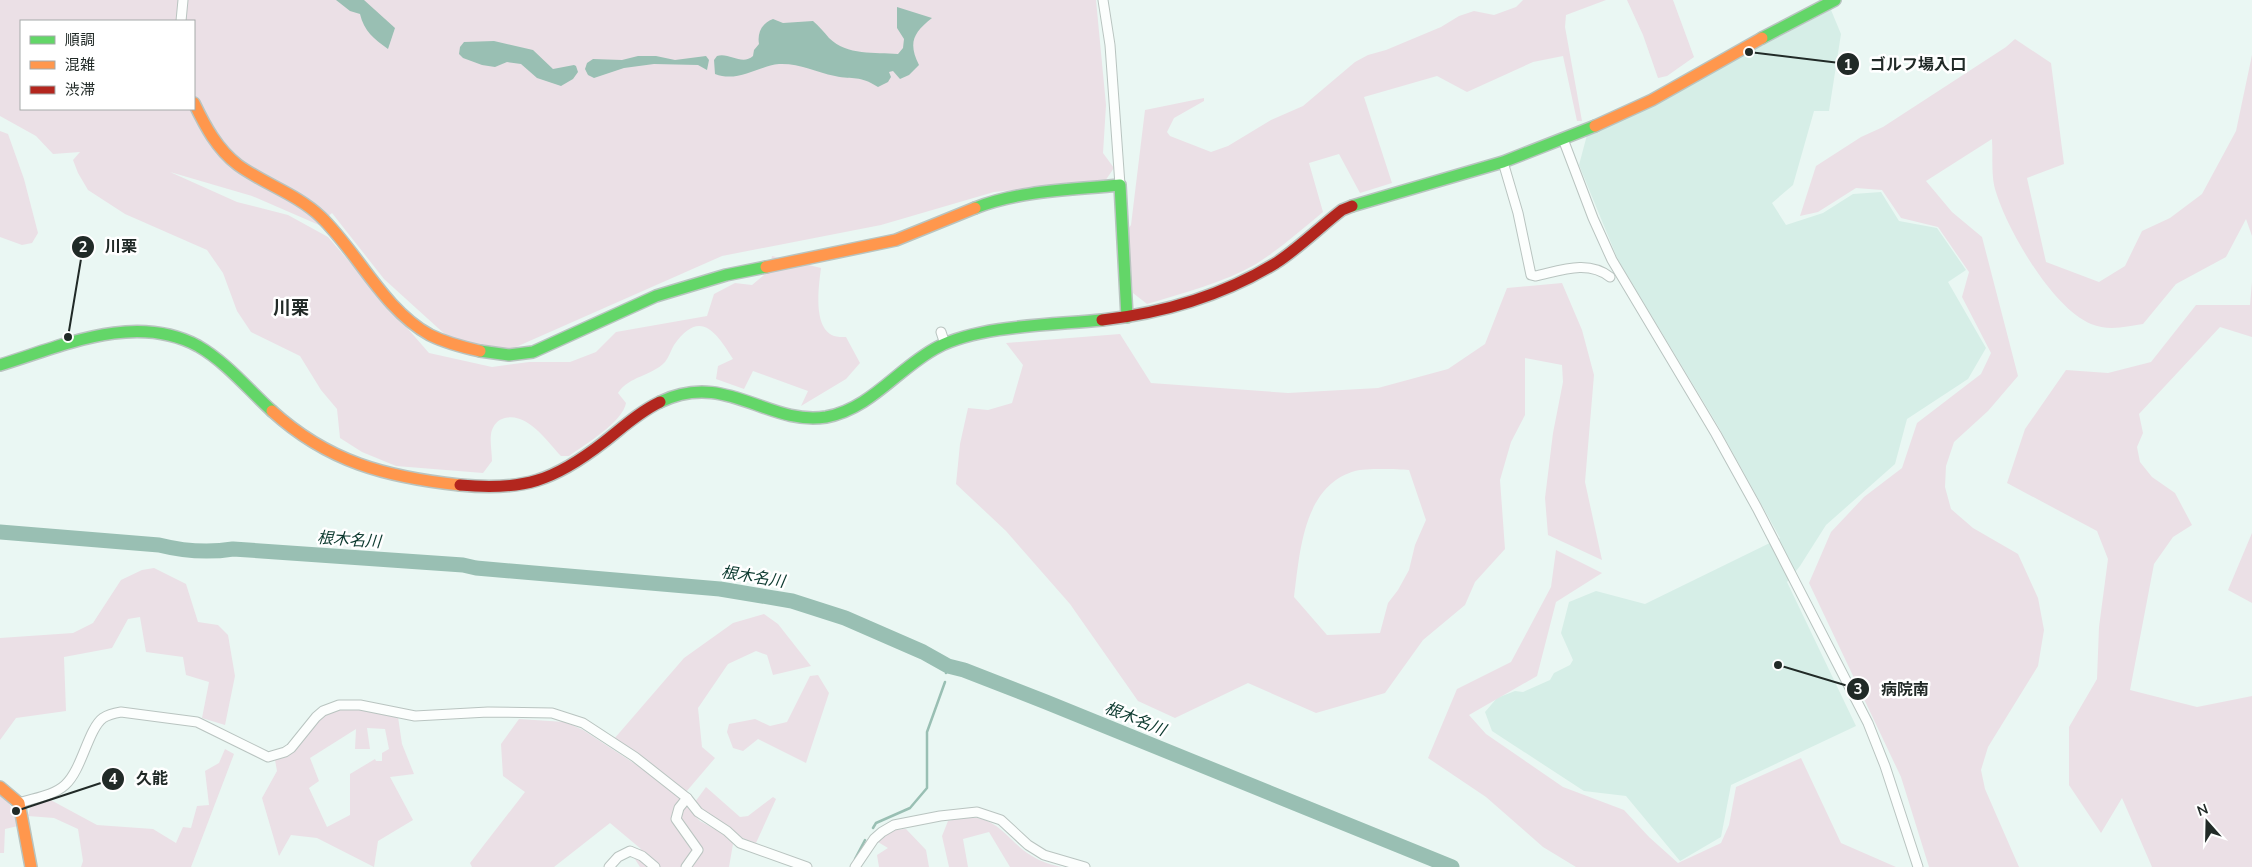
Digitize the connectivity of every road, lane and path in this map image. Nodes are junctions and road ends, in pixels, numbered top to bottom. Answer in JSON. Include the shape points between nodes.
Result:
{"nodes":[{"id":1,"x":183,"y":0,"type":"edge"},
{"id":2,"x":1103,"y":0,"type":"edge"},
{"id":3,"x":1834,"y":0,"type":"edge"},
{"id":4,"x":181,"y":20,"type":"edge"},
{"id":5,"x":195,"y":105,"type":"edge"},
{"id":6,"x":1563,"y":139,"type":"junction"},
{"id":7,"x":1503,"y":162,"type":"junction"},
{"id":8,"x":1120,"y":185,"type":"junction"},
{"id":9,"x":1610,"y":277,"type":"dead end"},
{"id":10,"x":1128,"y":317,"type":"junction"},
{"id":11,"x":0,"y":365,"type":"edge"},
{"id":12,"x":0,"y":788,"type":"edge"},
{"id":13,"x":686,"y":798,"type":"junction"},
{"id":14,"x":18,"y":803,"type":"junction"},
{"id":15,"x":860,"y":866,"type":"edge"},
{"id":16,"x":31,"y":867,"type":"edge"},
{"id":17,"x":608,"y":867,"type":"edge"},
{"id":18,"x":655,"y":867,"type":"edge"},
{"id":19,"x":686,"y":867,"type":"edge"},
{"id":20,"x":807,"y":867,"type":"edge"},
{"id":21,"x":1085,"y":867,"type":"edge"},
{"id":22,"x":1918,"y":867,"type":"edge"}],
"edges":[{"from":1,"to":4,"type":"street"},
{"from":2,"to":8,"type":"street","via":[[1110,44]]},
{"from":3,"to":6,"type":"street","via":[[1652,100]]},
{"from":5,"to":8,"type":"street","via":[[216,143],[237,164],[308,205],[405,317],[449,344],[508,356],[542,349],[656,296],[685,286],[896,240],[987,203],[1027,194]]},
{"from":6,"to":7,"type":"street"},
{"from":6,"to":22,"type":"street","via":[[1612,260],[1757,508],[1868,723]]},
{"from":7,"to":9,"type":"street","via":[[1531,275],[1581,267],[1598,270]]},
{"from":7,"to":10,"type":"street","via":[[1353,205],[1244,282],[1191,303]]},
{"from":8,"to":10,"type":"street"},
{"from":10,"to":11,"type":"street","via":[[943,338],[927,354],[859,404],[832,416],[794,415],[718,391],[692,391],[673,396],[638,415],[570,468],[543,480],[485,488],[373,469],[331,452],[287,425],[206,351],[166,333],[121,332]]},
{"from":12,"to":14,"type":"street"},
{"from":13,"to":14,"type":"street","via":[[635,757],[572,718],[552,713],[488,712],[415,716],[349,704],[323,711],[291,748],[268,757],[197,722],[125,712],[110,714],[99,722],[65,786]]},
{"from":13,"to":19,"type":"street","via":[[676,819],[698,850]]},
{"from":13,"to":20,"type":"street","via":[[698,812],[740,843]]},
{"from":14,"to":16,"type":"street"},
{"from":15,"to":21,"type":"street","via":[[874,839],[894,825],[977,812],[1002,820],[1028,845],[1044,855]]},
{"from":17,"to":18,"type":"street","via":[[618,857],[630,852],[642,856]]}]}
